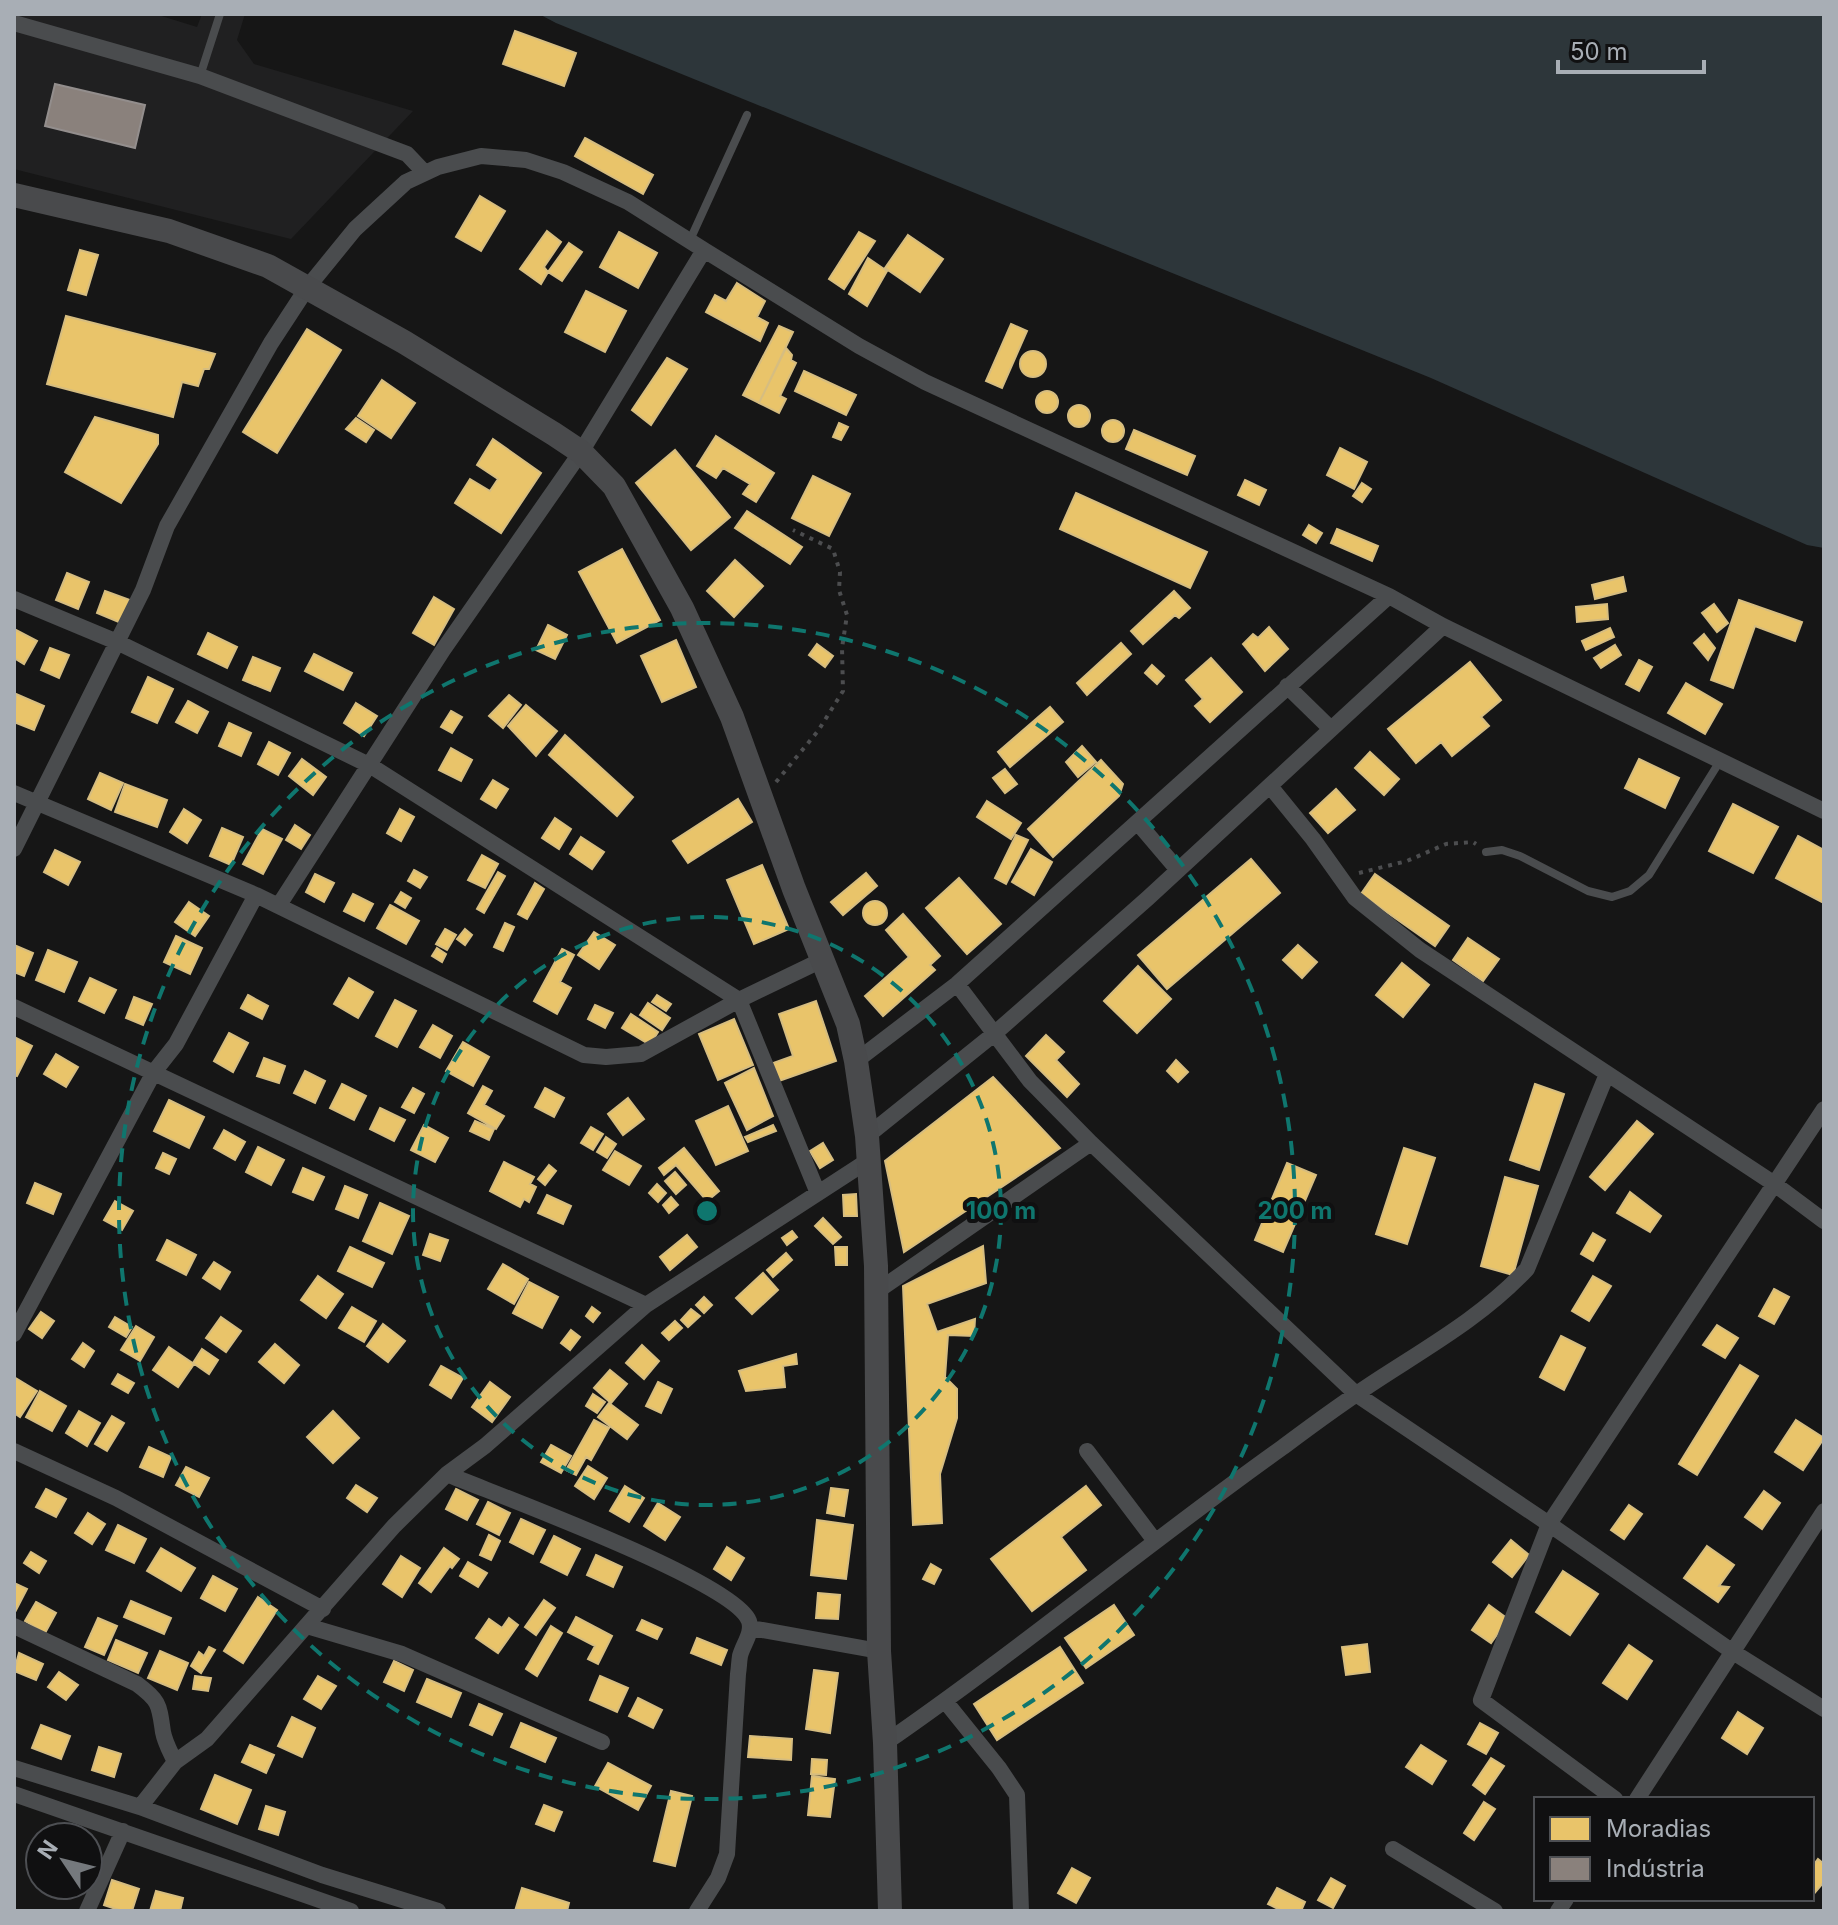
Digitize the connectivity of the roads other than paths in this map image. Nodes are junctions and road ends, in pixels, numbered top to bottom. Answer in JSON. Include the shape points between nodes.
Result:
{"nodes":[{"id":1,"x":220,"y":14,"type":"edge"},
{"id":2,"x":14,"y":23,"type":"edge"},
{"id":3,"x":200,"y":76,"type":"junction"},
{"id":4,"x":747,"y":115,"type":"dead end"},
{"id":5,"x":425,"y":173,"type":"junction"},
{"id":6,"x":14,"y":195,"type":"edge"},
{"id":7,"x":689,"y":241,"type":"junction"},
{"id":8,"x":704,"y":250,"type":"junction"},
{"id":9,"x":307,"y":288,"type":"junction"},
{"id":10,"x":581,"y":452,"type":"junction"},
{"id":11,"x":1389,"y":596,"type":"junction"},
{"id":12,"x":14,"y":599,"type":"edge"},
{"id":13,"x":1443,"y":626,"type":"junction"},
{"id":14,"x":117,"y":642,"type":"junction"},
{"id":15,"x":1287,"y":686,"type":"junction"},
{"id":16,"x":1331,"y":729,"type":"junction"},
{"id":17,"x":1720,"y":761,"type":"junction"},
{"id":18,"x":371,"y":766,"type":"junction"},
{"id":19,"x":1270,"y":786,"type":"junction"},
{"id":20,"x":14,"y":793,"type":"edge"},
{"id":21,"x":37,"y":803,"type":"junction"},
{"id":22,"x":1824,"y":811,"type":"edge"},
{"id":23,"x":1138,"y":823,"type":"junction"},
{"id":24,"x":14,"y":849,"type":"edge"},
{"id":25,"x":1486,"y":852,"type":"road end"},
{"id":26,"x":1178,"y":870,"type":"junction"},
{"id":27,"x":256,"y":895,"type":"junction"},
{"id":28,"x":279,"y":905,"type":"junction"},
{"id":29,"x":822,"y":960,"type":"junction"},
{"id":30,"x":957,"y":984,"type":"junction"},
{"id":31,"x":739,"y":1000,"type":"junction"},
{"id":32,"x":14,"y":1007,"type":"edge"},
{"id":33,"x":994,"y":1034,"type":"junction"},
{"id":34,"x":856,"y":1061,"type":"junction"},
{"id":35,"x":154,"y":1072,"type":"junction"},
{"id":36,"x":1607,"y":1074,"type":"junction"},
{"id":37,"x":1824,"y":1109,"type":"edge"},
{"id":38,"x":1091,"y":1143,"type":"junction"},
{"id":39,"x":868,"y":1148,"type":"junction"},
{"id":40,"x":1773,"y":1183,"type":"junction"},
{"id":41,"x":817,"y":1191,"type":"junction"},
{"id":42,"x":1824,"y":1221,"type":"edge"},
{"id":43,"x":876,"y":1292,"type":"junction"},
{"id":44,"x":646,"y":1305,"type":"junction"},
{"id":45,"x":14,"y":1334,"type":"edge"},
{"id":46,"x":1356,"y":1394,"type":"junction"},
{"id":47,"x":14,"y":1451,"type":"edge"},
{"id":48,"x":1087,"y":1451,"type":"dead end"},
{"id":49,"x":447,"y":1474,"type":"junction"},
{"id":50,"x":1824,"y":1511,"type":"edge"},
{"id":51,"x":1549,"y":1524,"type":"junction"},
{"id":52,"x":1155,"y":1541,"type":"junction"},
{"id":53,"x":323,"y":1609,"type":"junction"},
{"id":54,"x":14,"y":1626,"type":"edge"},
{"id":55,"x":307,"y":1626,"type":"junction"},
{"id":56,"x":751,"y":1628,"type":"junction"},
{"id":57,"x":879,"y":1651,"type":"junction"},
{"id":58,"x":1733,"y":1652,"type":"junction"},
{"id":59,"x":945,"y":1701,"type":"junction"},
{"id":60,"x":1824,"y":1709,"type":"edge"},
{"id":61,"x":602,"y":1742,"type":"dead end"},
{"id":62,"x":885,"y":1743,"type":"junction"},
{"id":63,"x":175,"y":1762,"type":"junction"},
{"id":64,"x":14,"y":1768,"type":"edge"},
{"id":65,"x":14,"y":1794,"type":"edge"},
{"id":66,"x":1612,"y":1797,"type":"edge"},
{"id":67,"x":1638,"y":1797,"type":"edge"},
{"id":68,"x":140,"y":1807,"type":"junction"},
{"id":69,"x":123,"y":1831,"type":"junction"},
{"id":70,"x":1393,"y":1849,"type":"dead end"},
{"id":71,"x":87,"y":1911,"type":"edge"},
{"id":72,"x":351,"y":1911,"type":"edge"},
{"id":73,"x":438,"y":1911,"type":"edge"},
{"id":74,"x":697,"y":1911,"type":"edge"},
{"id":75,"x":890,"y":1911,"type":"edge"},
{"id":76,"x":1021,"y":1911,"type":"edge"},
{"id":77,"x":1495,"y":1911,"type":"edge"}],
"edges":[{"from":1,"to":3,"type":"lane"},
{"from":2,"to":3,"type":"street"},
{"from":3,"to":5,"type":"street","via":[[407,154]]},
{"from":4,"to":7,"type":"lane"},
{"from":5,"to":7,"type":"street","via":[[481,156],[526,160],[628,202]]},
{"from":5,"to":9,"type":"street","via":[[406,182],[355,229]]},
{"from":6,"to":9,"type":"street","via":[[169,231],[268,266]]},
{"from":7,"to":8,"type":"street"},
{"from":8,"to":10,"type":"street"},
{"from":8,"to":11,"type":"street","via":[[925,382]]},
{"from":9,"to":10,"type":"street"},
{"from":9,"to":14,"type":"street","via":[[181,499]]},
{"from":10,"to":18,"type":"street","via":[[443,650]]},
{"from":10,"to":29,"type":"street","via":[[614,486],[682,608],[732,717]]},
{"from":11,"to":13,"type":"street"},
{"from":11,"to":15,"type":"street"},
{"from":12,"to":14,"type":"street"},
{"from":13,"to":16,"type":"street"},
{"from":13,"to":17,"type":"street"},
{"from":14,"to":18,"type":"street"},
{"from":14,"to":21,"type":"street"},
{"from":15,"to":16,"type":"street"},
{"from":15,"to":23,"type":"street"},
{"from":16,"to":19,"type":"street"},
{"from":17,"to":22,"type":"street"},
{"from":17,"to":25,"type":"lane","via":[[1649,875],[1630,891],[1612,897],[1588,891],[1520,856]]},
{"from":18,"to":28,"type":"street"},
{"from":18,"to":31,"type":"street"},
{"from":19,"to":26,"type":"street"},
{"from":19,"to":36,"type":"street","via":[[1355,898],[1420,950]]},
{"from":20,"to":21,"type":"street"},
{"from":21,"to":24,"type":"street"},
{"from":21,"to":27,"type":"street"},
{"from":23,"to":26,"type":"street"},
{"from":23,"to":30,"type":"street"},
{"from":26,"to":33,"type":"street"},
{"from":27,"to":28,"type":"street"},
{"from":27,"to":35,"type":"street","via":[[176,1044]]},
{"from":28,"to":31,"type":"street","via":[[584,1055],[641,1054]]},
{"from":29,"to":31,"type":"street"},
{"from":29,"to":34,"type":"street","via":[[848,1024]]},
{"from":30,"to":33,"type":"street"},
{"from":30,"to":34,"type":"street"},
{"from":31,"to":41,"type":"street"},
{"from":32,"to":35,"type":"street"},
{"from":33,"to":38,"type":"street","via":[[1030,1081]]},
{"from":33,"to":39,"type":"street"},
{"from":34,"to":39,"type":"street"},
{"from":35,"to":44,"type":"street"},
{"from":35,"to":45,"type":"street"},
{"from":36,"to":40,"type":"street"},
{"from":36,"to":46,"type":"street","via":[[1527,1269],[1459,1328]]},
{"from":37,"to":40,"type":"street"},
{"from":38,"to":43,"type":"street"},
{"from":38,"to":46,"type":"street"},
{"from":39,"to":41,"type":"street"},
{"from":39,"to":43,"type":"street"},
{"from":40,"to":42,"type":"street"},
{"from":40,"to":51,"type":"street"},
{"from":41,"to":44,"type":"street"},
{"from":43,"to":57,"type":"street"},
{"from":44,"to":49,"type":"street"},
{"from":46,"to":51,"type":"street"},
{"from":46,"to":52,"type":"street"},
{"from":47,"to":53,"type":"street","via":[[116,1498]]},
{"from":48,"to":52,"type":"street"},
{"from":49,"to":53,"type":"street"},
{"from":49,"to":56,"type":"street","via":[[674,1568],[742,1609]]},
{"from":50,"to":58,"type":"street"},
{"from":51,"to":58,"type":"street"},
{"from":51,"to":66,"type":"street","via":[[1481,1700]]},
{"from":52,"to":59,"type":"street"},
{"from":53,"to":55,"type":"street"},
{"from":54,"to":63,"type":"street","via":[[155,1697]]},
{"from":55,"to":61,"type":"street","via":[[402,1654]]},
{"from":55,"to":63,"type":"street","via":[[207,1739]]},
{"from":56,"to":57,"type":"street"},
{"from":56,"to":74,"type":"street","via":[[740,1655],[727,1854]]},
{"from":57,"to":62,"type":"street"},
{"from":58,"to":60,"type":"street"},
{"from":58,"to":67,"type":"street"},
{"from":59,"to":62,"type":"street"},
{"from":59,"to":76,"type":"street","via":[[1017,1795]]},
{"from":62,"to":75,"type":"street"},
{"from":63,"to":68,"type":"street"},
{"from":64,"to":68,"type":"street"},
{"from":65,"to":69,"type":"street"},
{"from":68,"to":73,"type":"street","via":[[322,1875]]},
{"from":69,"to":71,"type":"street"},
{"from":69,"to":72,"type":"street"},
{"from":70,"to":77,"type":"street"}]}
